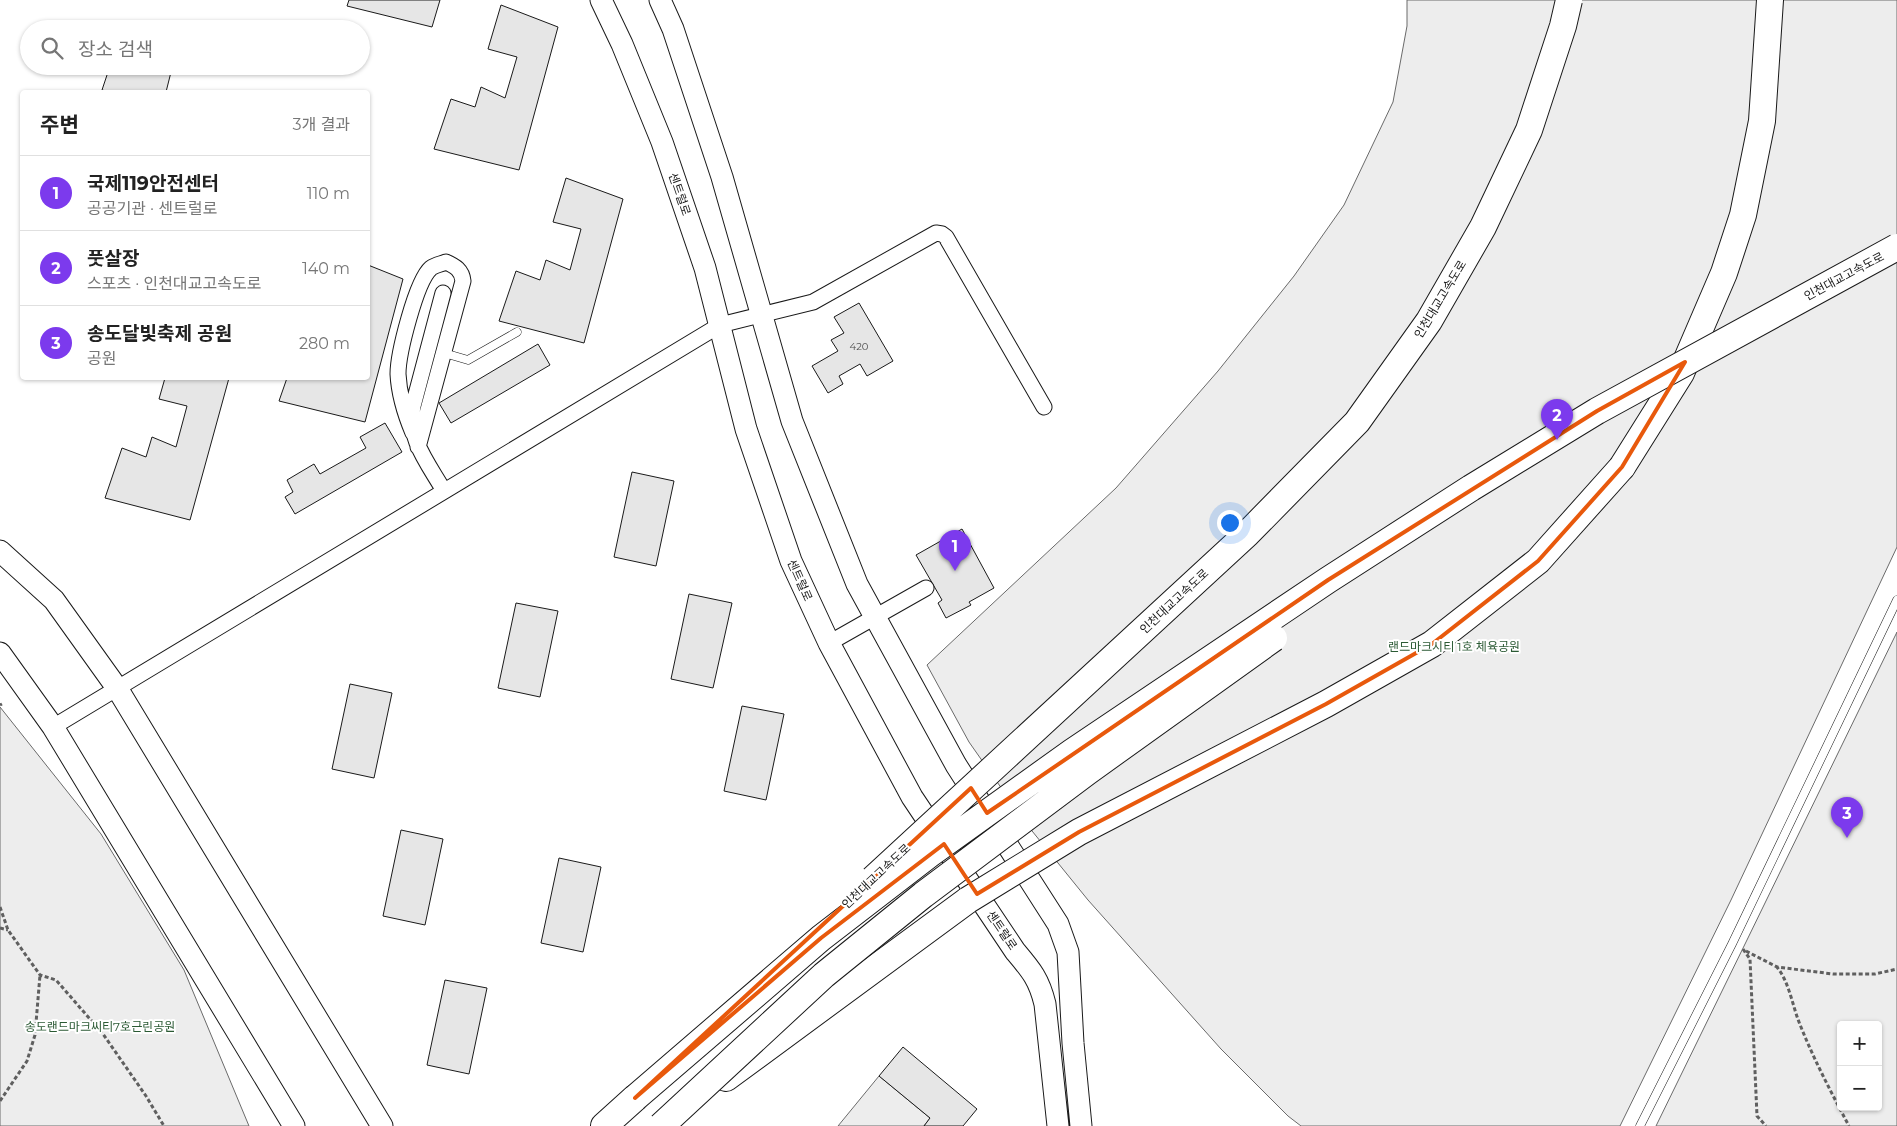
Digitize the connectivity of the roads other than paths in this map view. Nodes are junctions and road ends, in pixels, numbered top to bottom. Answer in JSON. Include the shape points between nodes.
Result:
{"nodes":[{"id":1,"x":601,"y":0,"type":"edge"},
{"id":2,"x":660,"y":0,"type":"edge"},
{"id":3,"x":1569,"y":0,"type":"edge"},
{"id":4,"x":1770,"y":0,"type":"edge"},
{"id":5,"x":1897,"y":247,"type":"edge"},
{"id":6,"x":1897,"y":265,"type":"edge"},
{"id":7,"x":443,"y":293,"type":"dead end"},
{"id":8,"x":761,"y":314,"type":"junction"},
{"id":9,"x":720,"y":325,"type":"junction"},
{"id":10,"x":517,"y":332,"type":"dead end"},
{"id":11,"x":444,"y":353,"type":"junction"},
{"id":12,"x":1044,"y":407,"type":"dead end"},
{"id":13,"x":415,"y":440,"type":"junction"},
{"id":14,"x":444,"y":491,"type":"junction"},
{"id":15,"x":0,"y":551,"type":"edge"},
{"id":16,"x":926,"y":588,"type":"dead end"},
{"id":17,"x":1897,"y":601,"type":"edge"},
{"id":18,"x":875,"y":617,"type":"junction"},
{"id":19,"x":829,"y":643,"type":"junction"},
{"id":20,"x":0,"y":652,"type":"edge"},
{"id":21,"x":117,"y":688,"type":"junction"},
{"id":22,"x":53,"y":727,"type":"junction"},
{"id":23,"x":635,"y":1098,"type":"junction"},
{"id":24,"x":294,"y":1126,"type":"edge"},
{"id":25,"x":382,"y":1126,"type":"edge"},
{"id":26,"x":604,"y":1126,"type":"edge"},
{"id":27,"x":661,"y":1126,"type":"edge"},
{"id":28,"x":1058,"y":1126,"type":"edge"},
{"id":29,"x":1081,"y":1126,"type":"edge"},
{"id":30,"x":1640,"y":1126,"type":"edge"}],
"edges":[{"from":1,"to":9,"type":"main road","name":"센트럴로","via":[[662,142],[706,268]]},
{"from":2,"to":8,"type":"main road","via":[[674,29],[722,177]]},
{"from":3,"to":23,"type":"highway","name":"인천대교고속도로","bridge":true,"via":[[1529,130],[1483,228],[1429,321],[1356,422],[1247,534]]},
{"from":4,"to":27,"type":"highway","name":"인천대교고속도로","bridge":true,"via":[[1762,121],[1743,214],[1724,273],[1681,373],[1622,467],[1538,561],[1432,644],[1326,704],[1079,832],[968,900]]},
{"from":5,"to":23,"type":"highway","name":"인천대교고속도로","bridge":true,"via":[[1597,411],[1328,580],[1072,752],[930,854],[821,938]]},
{"from":6,"to":27,"type":"highway","name":"인천대교고속도로","bridge":true,"via":[[1606,425],[1479,501],[1337,594],[1102,761],[922,895],[824,975]]},
{"from":7,"to":13,"type":"street","via":[[413,406],[411,420]]},
{"from":8,"to":9,"type":"street"},
{"from":8,"to":12,"type":"street","via":[[813,302],[928,236],[942,234]]},
{"from":8,"to":18,"type":"main road","via":[[792,420],[857,584]]},
{"from":9,"to":14,"type":"street"},
{"from":9,"to":19,"type":"main road","name":"센트럴로","via":[[746,429],[791,561]]},
{"from":10,"to":11,"type":"lane","via":[[468,360]]},
{"from":11,"to":13,"type":"street"},
{"from":11,"to":13,"type":"street","via":[[463,281],[461,272],[446,262],[433,267],[415,299],[398,372],[401,401]]},
{"from":13,"to":14,"type":"street"},
{"from":14,"to":21,"type":"street"},
{"from":15,"to":21,"type":"main road","via":[[54,600]]},
{"from":16,"to":18,"type":"street"},
{"from":17,"to":30,"type":"lane","via":[[1732,944]]},
{"from":18,"to":19,"type":"street"},
{"from":18,"to":29,"type":"main road","via":[[956,765],[1058,924],[1068,952],[1072,1043]]},
{"from":19,"to":28,"type":"main road","name":"센트럴로","via":[[912,797],[1040,986],[1045,1004]]},
{"from":20,"to":22,"type":"main road"},
{"from":21,"to":22,"type":"street"},
{"from":21,"to":25,"type":"main road"},
{"from":22,"to":24,"type":"main road"},
{"from":23,"to":26,"type":"highway","name":"인천대교고속도로"}]}
